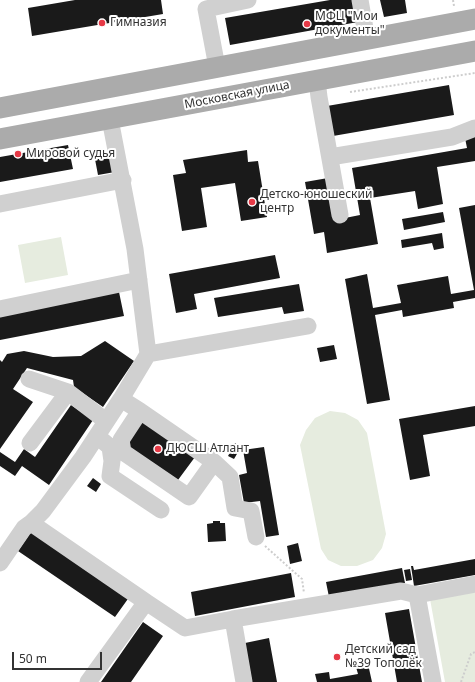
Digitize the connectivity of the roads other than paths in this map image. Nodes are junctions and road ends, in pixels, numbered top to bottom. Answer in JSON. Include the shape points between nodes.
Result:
{"nodes":[{"id":1,"x":248,"y":0,"type":"edge"},
{"id":2,"x":360,"y":0,"type":"edge"},
{"id":3,"x":475,"y":20,"type":"edge"},
{"id":4,"x":367,"y":40,"type":"junction"},
{"id":5,"x":475,"y":51,"type":"edge"},
{"id":6,"x":217,"y":67,"type":"junction"},
{"id":7,"x":317,"y":80,"type":"junction"},
{"id":8,"x":0,"y":108,"type":"edge"},
{"id":9,"x":110,"y":119,"type":"junction"},
{"id":10,"x":475,"y":128,"type":"edge"},
{"id":11,"x":0,"y":140,"type":"edge"},
{"id":12,"x":330,"y":157,"type":"junction"},
{"id":13,"x":123,"y":180,"type":"junction"},
{"id":14,"x":0,"y":204,"type":"edge"},
{"id":15,"x":340,"y":215,"type":"dead end"},
{"id":16,"x":139,"y":280,"type":"junction"},
{"id":17,"x":0,"y":309,"type":"edge"},
{"id":18,"x":308,"y":326,"type":"dead end"},
{"id":19,"x":148,"y":354,"type":"junction"},
{"id":20,"x":29,"y":379,"type":"dead end"},
{"id":21,"x":68,"y":392,"type":"junction"},
{"id":22,"x":121,"y":399,"type":"junction"},
{"id":23,"x":140,"y":411,"type":"junction"},
{"id":24,"x":106,"y":421,"type":"junction"},
{"id":25,"x":96,"y":436,"type":"junction"},
{"id":26,"x":30,"y":443,"type":"dead end"},
{"id":27,"x":214,"y":462,"type":"junction"},
{"id":28,"x":161,"y":510,"type":"dead end"},
{"id":29,"x":32,"y":523,"type":"junction"},
{"id":30,"x":256,"y":538,"type":"road end"},
{"id":31,"x":2,"y":553,"type":"edge"},
{"id":32,"x":475,"y":584,"type":"edge"},
{"id":33,"x":417,"y":595,"type":"junction"},
{"id":34,"x":146,"y":602,"type":"junction"},
{"id":35,"x":233,"y":619,"type":"junction"},
{"id":36,"x":88,"y":682,"type":"edge"},
{"id":37,"x":244,"y":682,"type":"edge"},
{"id":38,"x":433,"y":682,"type":"edge"}],
"edges":[{"from":1,"to":6,"type":"lane","via":[[206,9]]},
{"from":2,"to":4,"type":"lane"},
{"from":3,"to":4,"type":"main road"},
{"from":4,"to":6,"type":"main road"},
{"from":5,"to":7,"type":"main road","name":"Московская улица"},
{"from":6,"to":8,"type":"main road"},
{"from":7,"to":9,"type":"main road","name":"Московская улица"},
{"from":7,"to":12,"type":"lane"},
{"from":9,"to":11,"type":"main road","name":"Московская улица"},
{"from":9,"to":13,"type":"lane"},
{"from":10,"to":12,"type":"lane","via":[[452,137]]},
{"from":12,"to":15,"type":"lane"},
{"from":13,"to":14,"type":"lane"},
{"from":13,"to":16,"type":"lane"},
{"from":16,"to":17,"type":"lane"},
{"from":16,"to":19,"type":"lane"},
{"from":18,"to":19,"type":"lane"},
{"from":19,"to":22,"type":"lane"},
{"from":20,"to":21,"type":"lane"},
{"from":21,"to":24,"type":"lane"},
{"from":21,"to":26,"type":"lane"},
{"from":22,"to":23,"type":"lane"},
{"from":22,"to":24,"type":"lane"},
{"from":23,"to":27,"type":"lane"},
{"from":23,"to":27,"type":"lane","via":[[121,440],[123,452],[189,497]]},
{"from":24,"to":25,"type":"lane"},
{"from":25,"to":28,"type":"lane","via":[[110,447],[110,476]]},
{"from":25,"to":29,"type":"lane"},
{"from":27,"to":30,"type":"lane","via":[[230,477],[236,508],[251,511]]},
{"from":29,"to":31,"type":"lane","via":[[24,528]]},
{"from":29,"to":34,"type":"lane"},
{"from":32,"to":33,"type":"lane"},
{"from":33,"to":35,"type":"lane","via":[[401,591]]},
{"from":33,"to":38,"type":"lane"},
{"from":34,"to":35,"type":"lane","via":[[185,628]]},
{"from":34,"to":36,"type":"lane"},
{"from":35,"to":37,"type":"lane"}]}
